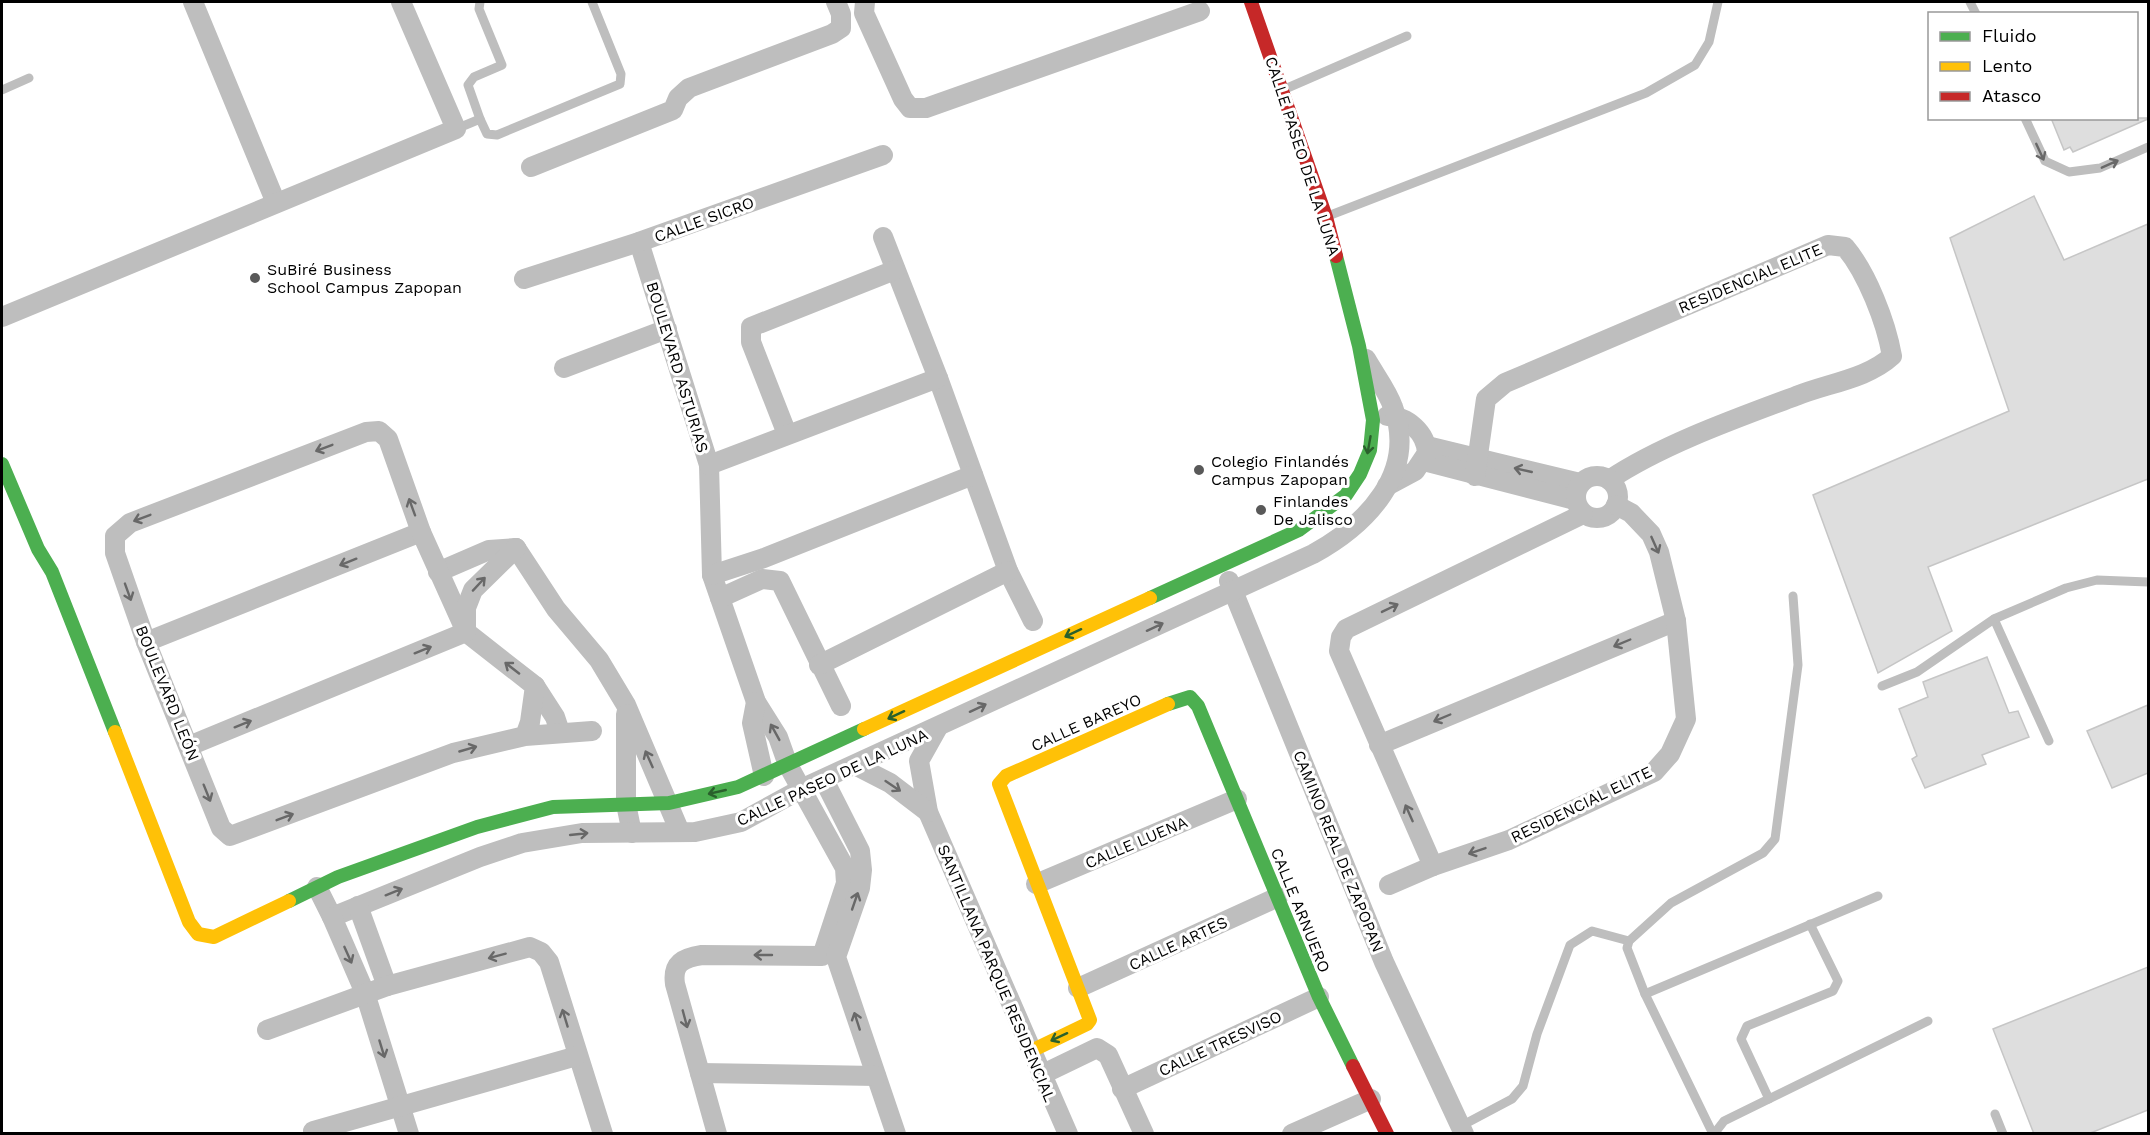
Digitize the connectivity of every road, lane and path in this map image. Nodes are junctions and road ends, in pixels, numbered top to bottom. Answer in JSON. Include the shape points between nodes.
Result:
{"nodes":[{"id":1,"x":193,"y":2,"type":"edge"},
{"id":2,"x":401,"y":2,"type":"edge"},
{"id":3,"x":480,"y":2,"type":"edge"},
{"id":4,"x":592,"y":2,"type":"edge"},
{"id":5,"x":836,"y":2,"type":"edge"},
{"id":6,"x":866,"y":2,"type":"edge"},
{"id":7,"x":1251,"y":2,"type":"edge"},
{"id":8,"x":1718,"y":2,"type":"edge"},
{"id":9,"x":1172,"y":10,"type":"edge"},
{"id":10,"x":1200,"y":11,"type":"dead end"},
{"id":11,"x":1407,"y":36,"type":"dead end"},
{"id":12,"x":29,"y":78,"type":"dead end"},
{"id":13,"x":2,"y":90,"type":"edge"},
{"id":14,"x":1282,"y":90,"type":"junction"},
{"id":15,"x":480,"y":119,"type":"junction"},
{"id":16,"x":2026,"y":120,"type":"edge"},
{"id":17,"x":456,"y":129,"type":"junction"},
{"id":18,"x":2148,"y":147,"type":"edge"},
{"id":19,"x":883,"y":155,"type":"dead end"},
{"id":20,"x":531,"y":167,"type":"dead end"},
{"id":21,"x":276,"y":203,"type":"junction"},
{"id":22,"x":1326,"y":217,"type":"junction"},
{"id":23,"x":883,"y":237,"type":"dead end"},
{"id":24,"x":639,"y":242,"type":"junction"},
{"id":25,"x":895,"y":270,"type":"junction"},
{"id":26,"x":524,"y":279,"type":"dead end"},
{"id":27,"x":2,"y":317,"type":"edge"},
{"id":28,"x":667,"y":329,"type":"junction"},
{"id":29,"x":1359,"y":346,"type":"junction"},
{"id":30,"x":564,"y":368,"type":"dead end"},
{"id":31,"x":938,"y":378,"type":"junction"},
{"id":32,"x":1396,"y":416,"type":"junction"},
{"id":33,"x":1373,"y":420,"type":"junction"},
{"id":34,"x":787,"y":434,"type":"junction"},
{"id":35,"x":1425,"y":454,"type":"junction"},
{"id":36,"x":2,"y":464,"type":"edge"},
{"id":37,"x":709,"y":465,"type":"junction"},
{"id":38,"x":1476,"y":468,"type":"junction"},
{"id":39,"x":973,"y":475,"type":"junction"},
{"id":40,"x":1609,"y":480,"type":"junction"},
{"id":41,"x":1387,"y":486,"type":"junction"},
{"id":42,"x":1580,"y":499,"type":"junction"},
{"id":43,"x":1616,"y":505,"type":"junction"},
{"id":44,"x":422,"y":532,"type":"junction"},
{"id":45,"x":516,"y":548,"type":"junction"},
{"id":46,"x":1223,"y":565,"type":"junction"},
{"id":47,"x":1008,"y":571,"type":"junction"},
{"id":48,"x":438,"y":572,"type":"junction"},
{"id":49,"x":712,"y":576,"type":"junction"},
{"id":50,"x":2148,"y":582,"type":"edge"},
{"id":51,"x":1233,"y":591,"type":"junction"},
{"id":52,"x":1793,"y":596,"type":"dead end"},
{"id":53,"x":720,"y":598,"type":"junction"},
{"id":54,"x":1994,"y":619,"type":"junction"},
{"id":55,"x":1033,"y":621,"type":"dead end"},
{"id":56,"x":1676,"y":621,"type":"junction"},
{"id":57,"x":466,"y":632,"type":"junction"},
{"id":58,"x":146,"y":642,"type":"junction"},
{"id":59,"x":1043,"y":647,"type":"junction"},
{"id":60,"x":819,"y":665,"type":"junction"},
{"id":61,"x":1054,"y":673,"type":"junction"},
{"id":62,"x":535,"y":686,"type":"junction"},
{"id":63,"x":1882,"y":686,"type":"dead end"},
{"id":64,"x":1190,"y":697,"type":"joint"},
{"id":65,"x":756,"y":702,"type":"junction"},
{"id":66,"x":626,"y":705,"type":"junction"},
{"id":67,"x":841,"y":706,"type":"dead end"},
{"id":68,"x":938,"y":727,"type":"junction"},
{"id":69,"x":591,"y":731,"type":"dead end"},
{"id":70,"x":560,"y":732,"type":"junction"},
{"id":71,"x":525,"y":736,"type":"junction"},
{"id":72,"x":2049,"y":741,"type":"dead end"},
{"id":73,"x":1379,"y":745,"type":"junction"},
{"id":74,"x":189,"y":746,"type":"junction"},
{"id":75,"x":788,"y":765,"type":"junction"},
{"id":76,"x":855,"y":765,"type":"junction"},
{"id":77,"x":764,"y":776,"type":"junction"},
{"id":78,"x":824,"y":780,"type":"junction"},
{"id":79,"x":803,"y":788,"type":"junction"},
{"id":80,"x":1237,"y":799,"type":"junction"},
{"id":81,"x":669,"y":803,"type":"junction"},
{"id":82,"x":626,"y":804,"type":"junction"},
{"id":83,"x":927,"y":812,"type":"junction"},
{"id":84,"x":680,"y":832,"type":"junction"},
{"id":85,"x":632,"y":833,"type":"junction"},
{"id":86,"x":1433,"y":866,"type":"junction"},
{"id":87,"x":1036,"y":884,"type":"junction"},
{"id":88,"x":1389,"y":885,"type":"dead end"},
{"id":89,"x":317,"y":887,"type":"junction"},
{"id":90,"x":1878,"y":896,"type":"dead end"},
{"id":91,"x":1278,"y":897,"type":"junction"},
{"id":92,"x":358,"y":906,"type":"junction"},
{"id":93,"x":332,"y":917,"type":"junction"},
{"id":94,"x":1810,"y":924,"type":"junction"},
{"id":95,"x":1629,"y":941,"type":"junction"},
{"id":96,"x":387,"y":986,"type":"junction"},
{"id":97,"x":1078,"y":988,"type":"junction"},
{"id":98,"x":364,"y":993,"type":"junction"},
{"id":99,"x":1645,"y":994,"type":"junction"},
{"id":100,"x":1318,"y":997,"type":"junction"},
{"id":101,"x":1928,"y":1020,"type":"dead end"},
{"id":102,"x":267,"y":1030,"type":"dead end"},
{"id":103,"x":1031,"y":1050,"type":"junction"},
{"id":104,"x":577,"y":1056,"type":"junction"},
{"id":105,"x":700,"y":1073,"type":"junction"},
{"id":106,"x":1041,"y":1075,"type":"junction"},
{"id":107,"x":876,"y":1077,"type":"junction"},
{"id":108,"x":1122,"y":1089,"type":"junction"},
{"id":109,"x":1371,"y":1099,"type":"junction"},
{"id":110,"x":1769,"y":1099,"type":"junction"},
{"id":111,"x":400,"y":1106,"type":"junction"},
{"id":112,"x":1995,"y":1114,"type":"dead end"},
{"id":113,"x":1463,"y":1130,"type":"edge"},
{"id":114,"x":313,"y":1131,"type":"dead end"},
{"id":115,"x":409,"y":1134,"type":"edge"},
{"id":116,"x":603,"y":1134,"type":"edge"},
{"id":117,"x":717,"y":1134,"type":"edge"},
{"id":118,"x":896,"y":1134,"type":"edge"},
{"id":119,"x":1068,"y":1134,"type":"edge"},
{"id":120,"x":1144,"y":1134,"type":"edge"},
{"id":121,"x":1292,"y":1134,"type":"edge"},
{"id":122,"x":1387,"y":1134,"type":"edge"},
{"id":123,"x":1714,"y":1134,"type":"edge"},
{"id":124,"x":2003,"y":1134,"type":"edge"}],
"edges":[{"from":1,"to":21,"type":"street"},
{"from":2,"to":17,"type":"street"},
{"from":3,"to":15,"type":"lane","via":[[479,9],[502,65],[474,77],[468,85]]},
{"from":4,"to":15,"type":"lane","via":[[621,74],[620,84],[497,135],[487,134]]},
{"from":5,"to":20,"type":"street","via":[[841,28],[832,34],[689,88],[678,98],[673,110]]},
{"from":6,"to":9,"type":"street","via":[[864,13],[910,108],[926,108]]},
{"from":7,"to":14,"type":"street","name":"CALLE PASEO DE LA LUNA"},
{"from":8,"to":22,"type":"lane","via":[[1709,42],[1695,65],[1646,93]]},
{"from":9,"to":10,"type":"street"},
{"from":11,"to":14,"type":"lane"},
{"from":12,"to":13,"type":"lane"},
{"from":14,"to":22,"type":"street","name":"CALLE PASEO DE LA LUNA"},
{"from":15,"to":17,"type":"lane"},
{"from":16,"to":18,"type":"lane","one_way":true,"via":[[2044,161],[2068,172],[2100,168]]},
{"from":17,"to":21,"type":"street"},
{"from":19,"to":24,"type":"street","name":"CALLE SICRO"},
{"from":21,"to":27,"type":"street"},
{"from":22,"to":29,"type":"street","name":"CALLE PASEO DE LA LUNA"},
{"from":23,"to":25,"type":"street"},
{"from":24,"to":26,"type":"street","name":"CALLE SICRO"},
{"from":24,"to":28,"type":"street","name":"BOULEVARD ASTURIAS"},
{"from":25,"to":31,"type":"street"},
{"from":25,"to":34,"type":"street","via":[[751,327],[751,342]]},
{"from":28,"to":30,"type":"street"},
{"from":28,"to":37,"type":"street","name":"BOULEVARD ASTURIAS"},
{"from":29,"to":32,"type":"street","name":"CALLE PASEO DE LA LUNA"},
{"from":29,"to":33,"type":"street","name":"CALLE PASEO DE LA LUNA"},
{"from":31,"to":34,"type":"street"},
{"from":31,"to":39,"type":"street"},
{"from":32,"to":33,"type":"street"},
{"from":32,"to":35,"type":"street","via":[[1422,434]]},
{"from":32,"to":41,"type":"street","name":"CALLE PASEO DE LA LUNA","via":[[1399,446]]},
{"from":33,"to":46,"type":"street","name":"CALLE PASEO DE LA LUNA","one_way":true,"via":[[1370,450],[1346,495],[1299,530]]},
{"from":34,"to":37,"type":"street"},
{"from":35,"to":38,"type":"street"},
{"from":35,"to":41,"type":"street","via":[[1410,475]]},
{"from":36,"to":89,"type":"street","name":"CALLE PASEO DE LA LUNA","via":[[38,549],[52,572],[189,922],[198,934],[213,937]]},
{"from":37,"to":49,"type":"street","name":"BOULEVARD ASTURIAS"},
{"from":38,"to":40,"type":"street","name":"RESIDENCIAL ELITE","via":[[1486,399],[1505,383],[1828,245],[1845,247],[1858,262],[1892,356],[1879,368],[1797,395],[1646,458]]},
{"from":38,"to":42,"type":"street"},
{"from":39,"to":47,"type":"street"},
{"from":39,"to":49,"type":"street"},
{"from":40,"to":42,"type":"street","via":[[1594,476]]},
{"from":40,"to":43,"type":"street","via":[[1617,491]]},
{"from":41,"to":51,"type":"street","name":"CALLE PASEO DE LA LUNA","via":[[1357,526],[1335,542]]},
{"from":42,"to":43,"type":"street","via":[[1598,518]]},
{"from":73,"to":42,"type":"street","one_way":true,"via":[[1339,651],[1346,629]]},
{"from":43,"to":56,"type":"street","name":"RESIDENCIAL ELITE","one_way":true,"via":[[1631,513],[1651,534]]},
{"from":44,"to":48,"type":"street","name":"BOULEVARD LEÓN"},
{"from":44,"to":58,"type":"street","one_way":true},
{"from":44,"to":58,"type":"street","name":"BOULEVARD LEÓN","one_way":true,"via":[[388,439],[379,431],[366,432],[130,523],[115,536],[115,553]]},
{"from":45,"to":48,"type":"street","via":[[489,550]]},
{"from":57,"to":45,"type":"street","one_way":true,"via":[[465,608],[473,590]]},
{"from":45,"to":66,"type":"street","via":[[556,609],[599,660]]},
{"from":46,"to":51,"type":"street","name":"CAMINO REAL DE ZAPOPAN"},
{"from":46,"to":59,"type":"street","name":"CALLE PASEO DE LA LUNA","one_way":true},
{"from":47,"to":55,"type":"street"},
{"from":47,"to":60,"type":"street"},
{"from":48,"to":57,"type":"street","name":"BOULEVARD LEÓN"},
{"from":49,"to":53,"type":"street","name":"BOULEVARD ASTURIAS"},
{"from":50,"to":54,"type":"lane","via":[[2097,580],[2066,588]]},
{"from":61,"to":51,"type":"street","name":"CALLE PASEO DE LA LUNA","one_way":true},
{"from":51,"to":113,"type":"street","name":"CAMINO REAL DE ZAPOPAN","via":[[1384,962]]},
{"from":52,"to":95,"type":"lane","via":[[1798,664],[1775,839],[1763,853],[1671,903]]},
{"from":53,"to":60,"type":"street","via":[[762,579],[780,580]]},
{"from":53,"to":65,"type":"street","name":"BOULEVARD ASTURIAS"},
{"from":54,"to":63,"type":"lane","via":[[1917,672]]},
{"from":54,"to":72,"type":"lane"},
{"from":56,"to":73,"type":"street","one_way":true},
{"from":56,"to":86,"type":"street","name":"RESIDENCIAL ELITE","one_way":true,"via":[[1686,719],[1670,753],[1654,772],[1509,840]]},
{"from":62,"to":57,"type":"street","name":"BOULEVARD LEÓN","one_way":true},
{"from":74,"to":57,"type":"street","one_way":true},
{"from":58,"to":74,"type":"street","name":"BOULEVARD LEÓN"},
{"from":59,"to":61,"type":"street"},
{"from":59,"to":75,"type":"street","name":"CALLE PASEO DE LA LUNA","one_way":true},
{"from":60,"to":67,"type":"street"},
{"from":68,"to":61,"type":"street","name":"CALLE PASEO DE LA LUNA","one_way":true},
{"from":62,"to":70,"type":"street","name":"BOULEVARD LEÓN","via":[[550,707]]},
{"from":62,"to":71,"type":"street"},
{"from":64,"to":80,"type":"street","name":"CALLE ARNUERO","via":[[1198,706]]},
{"from":64,"to":87,"type":"street","name":"CALLE BAREYO","via":[[1006,776],[999,784]]},
{"from":75,"to":65,"type":"street","name":"BOULEVARD ASTURIAS","one_way":true,"via":[[778,737]]},
{"from":65,"to":77,"type":"street","name":"BOULEVARD ASTURIAS","via":[[752,723]]},
{"from":81,"to":66,"type":"street","one_way":true},
{"from":66,"to":82,"type":"street"},
{"from":68,"to":76,"type":"street","name":"CALLE PASEO DE LA LUNA"},
{"from":68,"to":83,"type":"street","via":[[919,761]]},
{"from":69,"to":70,"type":"street"},
{"from":70,"to":71,"type":"street"},
{"from":74,"to":71,"type":"street","name":"BOULEVARD LEÓN","one_way":true,"via":[[221,828],[230,836],[453,753]]},
{"from":86,"to":73,"type":"street","one_way":true},
{"from":75,"to":77,"type":"street","name":"CALLE PASEO DE LA LUNA"},
{"from":75,"to":79,"type":"street","name":"BOULEVARD ASTURIAS"},
{"from":76,"to":78,"type":"street","name":"CALLE PASEO DE LA LUNA"},
{"from":76,"to":83,"type":"street","one_way":true,"via":[[890,783]]},
{"from":77,"to":81,"type":"street","name":"CALLE PASEO DE LA LUNA","one_way":true,"via":[[738,788]]},
{"from":78,"to":79,"type":"street","name":"CALLE PASEO DE LA LUNA"},
{"from":107,"to":78,"type":"street","one_way":true,"via":[[836,957],[860,888],[860,851]]},
{"from":79,"to":84,"type":"street","name":"CALLE PASEO DE LA LUNA","via":[[741,822]]},
{"from":79,"to":105,"type":"street","name":"BOULEVARD ASTURIAS","one_way":true,"via":[[845,868],[846,883],[822,956],[702,955],[686,957],[676,964],[675,984]]},
{"from":80,"to":87,"type":"street","name":"CALLE LUENA"},
{"from":80,"to":91,"type":"street","name":"CALLE ARNUERO"},
{"from":81,"to":82,"type":"street","name":"CALLE PASEO DE LA LUNA"},
{"from":81,"to":84,"type":"street"},
{"from":82,"to":85,"type":"street"},
{"from":82,"to":89,"type":"street","name":"CALLE PASEO DE LA LUNA","via":[[553,807],[488,825]]},
{"from":83,"to":103,"type":"street","name":"SANTILLANA PARQUE RESIDENCIAL"},
{"from":84,"to":85,"type":"street","name":"CALLE PASEO DE LA LUNA"},
{"from":92,"to":85,"type":"street","name":"CALLE PASEO DE LA LUNA","one_way":true,"via":[[522,843],[582,833]]},
{"from":86,"to":88,"type":"street","name":"RESIDENCIAL ELITE"},
{"from":87,"to":97,"type":"street"},
{"from":89,"to":93,"type":"street"},
{"from":90,"to":94,"type":"lane"},
{"from":91,"to":97,"type":"street","name":"CALLE ARTES"},
{"from":91,"to":100,"type":"street","name":"CALLE ARNUERO"},
{"from":92,"to":93,"type":"street","name":"CALLE PASEO DE LA LUNA"},
{"from":92,"to":96,"type":"street"},
{"from":93,"to":98,"type":"street","one_way":true},
{"from":94,"to":99,"type":"lane"},
{"from":94,"to":110,"type":"lane","via":[[1838,981],[1833,991],[1747,1026],[1741,1039]]},
{"from":95,"to":99,"type":"lane","via":[[1627,948]]},
{"from":95,"to":113,"type":"lane","via":[[1592,931],[1570,945],[1523,1086],[1512,1099]]},
{"from":96,"to":98,"type":"street"},
{"from":104,"to":96,"type":"street","one_way":true,"via":[[549,962],[530,947]]},
{"from":97,"to":103,"type":"street","one_way":true,"via":[[1089,1014],[1088,1024]]},
{"from":98,"to":102,"type":"street"},
{"from":98,"to":111,"type":"street","one_way":true},
{"from":99,"to":123,"type":"lane"},
{"from":100,"to":108,"type":"street","name":"CALLE TRESVISO"},
{"from":100,"to":109,"type":"street","name":"CALLE ARNUERO"},
{"from":101,"to":110,"type":"lane"},
{"from":103,"to":106,"type":"street","name":"SANTILLANA PARQUE RESIDENCIAL"},
{"from":104,"to":111,"type":"street"},
{"from":104,"to":116,"type":"street"},
{"from":105,"to":107,"type":"street"},
{"from":105,"to":117,"type":"street"},
{"from":106,"to":108,"type":"street","via":[[1097,1048],[1108,1055]]},
{"from":106,"to":119,"type":"street","name":"SANTILLANA PARQUE RESIDENCIAL"},
{"from":107,"to":118,"type":"street"},
{"from":108,"to":120,"type":"street"},
{"from":109,"to":121,"type":"street"},
{"from":109,"to":122,"type":"street","name":"CALLE ARNUERO"},
{"from":110,"to":123,"type":"lane","via":[[1724,1121]]},
{"from":111,"to":114,"type":"street"},
{"from":111,"to":115,"type":"street"},
{"from":112,"to":124,"type":"lane"}]}
